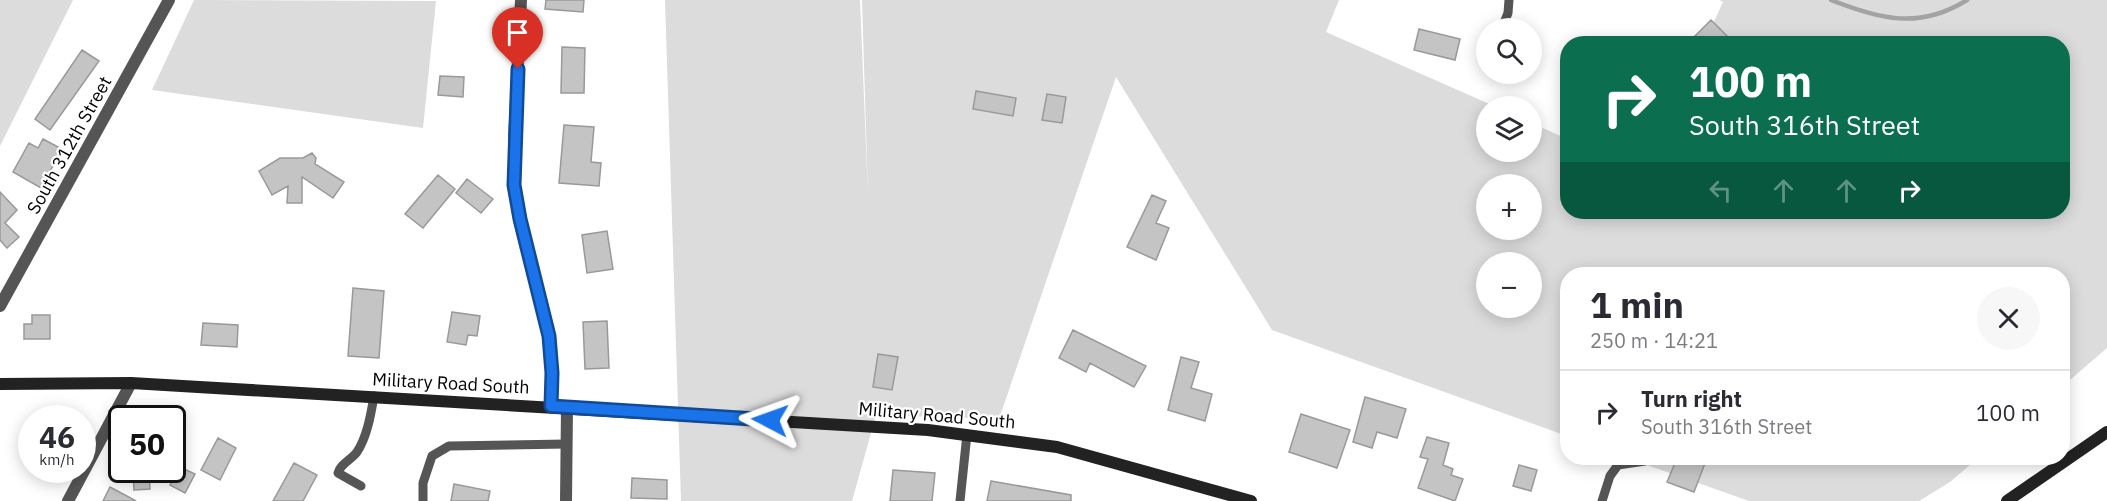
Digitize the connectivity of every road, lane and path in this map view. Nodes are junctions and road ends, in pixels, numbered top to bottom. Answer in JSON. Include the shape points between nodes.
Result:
{"nodes":[{"id":1,"x":169,"y":0,"type":"edge"},
{"id":2,"x":521,"y":0,"type":"edge"},
{"id":3,"x":1509,"y":0,"type":"edge"},
{"id":4,"x":1506,"y":18,"type":"edge"},
{"id":5,"x":0,"y":306,"type":"edge"},
{"id":6,"x":131,"y":383,"type":"junction"},
{"id":7,"x":0,"y":384,"type":"edge"},
{"id":8,"x":374,"y":396,"type":"junction"},
{"id":9,"x":551,"y":406,"type":"junction"},
{"id":10,"x":567,"y":407,"type":"junction"},
{"id":11,"x":2107,"y":432,"type":"edge"},
{"id":12,"x":967,"y":434,"type":"junction"},
{"id":13,"x":567,"y":444,"type":"junction"},
{"id":14,"x":2070,"y":458,"type":"edge"},
{"id":15,"x":1618,"y":465,"type":"edge"},
{"id":16,"x":2059,"y":465,"type":"edge"},
{"id":17,"x":361,"y":486,"type":"dead end"},
{"id":18,"x":68,"y":501,"type":"edge"},
{"id":19,"x":423,"y":501,"type":"edge"},
{"id":20,"x":566,"y":501,"type":"edge"},
{"id":21,"x":960,"y":501,"type":"edge"},
{"id":22,"x":1251,"y":501,"type":"edge"},
{"id":23,"x":1602,"y":501,"type":"edge"},
{"id":24,"x":2007,"y":501,"type":"edge"}],
"edges":[{"from":1,"to":5,"type":"street","name":"South 312th Street"},
{"from":2,"to":9,"type":"street","via":[[514,185],[549,336]]},
{"from":3,"to":4,"type":"lane"},
{"from":6,"to":7,"type":"main road","name":"Military Road South"},
{"from":6,"to":8,"type":"main road","name":"Military Road South"},
{"from":6,"to":18,"type":"street"},
{"from":8,"to":9,"type":"main road","name":"Military Road South"},
{"from":8,"to":17,"type":"lane","via":[[357,452],[338,469],[338,473]]},
{"from":9,"to":10,"type":"main road","name":"Military Road South"},
{"from":10,"to":12,"type":"main road","name":"Military Road South"},
{"from":10,"to":13,"type":"street"},
{"from":11,"to":14,"type":"main road"},
{"from":12,"to":21,"type":"lane"},
{"from":12,"to":22,"type":"main road","name":"Military Road South","via":[[1057,447]]},
{"from":13,"to":19,"type":"lane","via":[[449,446],[432,456],[423,483]]},
{"from":13,"to":20,"type":"street"},
{"from":15,"to":23,"type":"lane"},
{"from":16,"to":24,"type":"main road"}]}
